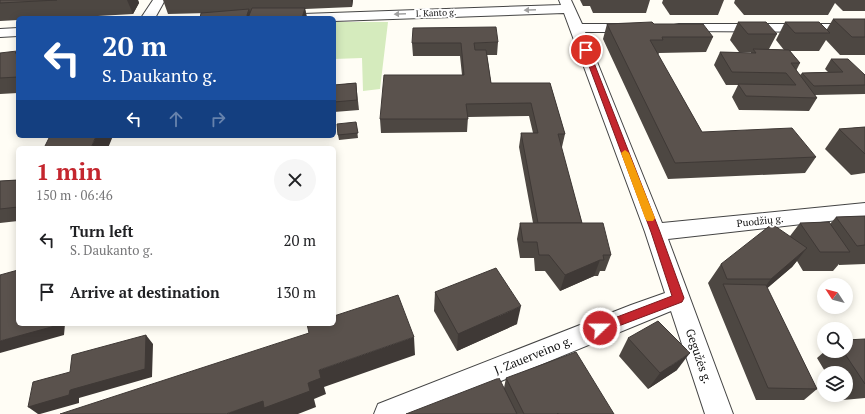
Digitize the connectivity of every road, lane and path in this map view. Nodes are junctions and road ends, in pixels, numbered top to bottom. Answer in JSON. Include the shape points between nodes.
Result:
{"nodes":[{"id":1,"x":159,"y":0,"type":"edge"},
{"id":2,"x":567,"y":5,"type":"edge"},
{"id":3,"x":149,"y":16,"type":"edge"},
{"id":4,"x":336,"y":16,"type":"edge"},
{"id":5,"x":577,"y":28,"type":"junction"},
{"id":6,"x":649,"y":28,"type":"edge"},
{"id":7,"x":665,"y":28,"type":"edge"},
{"id":8,"x":865,"y":28,"type":"edge"},
{"id":9,"x":16,"y":32,"type":"edge"},
{"id":10,"x":0,"y":33,"type":"edge"},
{"id":11,"x":865,"y":210,"type":"edge"},
{"id":12,"x":655,"y":232,"type":"junction"},
{"id":13,"x":678,"y":298,"type":"junction"},
{"id":14,"x":388,"y":414,"type":"edge"},
{"id":15,"x":719,"y":414,"type":"edge"}],
"edges":[{"from":1,"to":3,"type":"street"},
{"from":2,"to":4,"type":"street","name":"I. Kanto g.","one_way":true},
{"from":2,"to":5,"type":"street","name":"Gegužės g."},
{"from":5,"to":6,"type":"street"},
{"from":5,"to":12,"type":"street","name":"Gegužės g."},
{"from":7,"to":8,"type":"street"},
{"from":9,"to":10,"type":"street"},
{"from":11,"to":12,"type":"street","name":"Puodžių g."},
{"from":12,"to":13,"type":"street","name":"Gegužės g."},
{"from":13,"to":14,"type":"street","name":"J. Zauerveino g."},
{"from":13,"to":15,"type":"street","name":"Gegužės g."}]}
